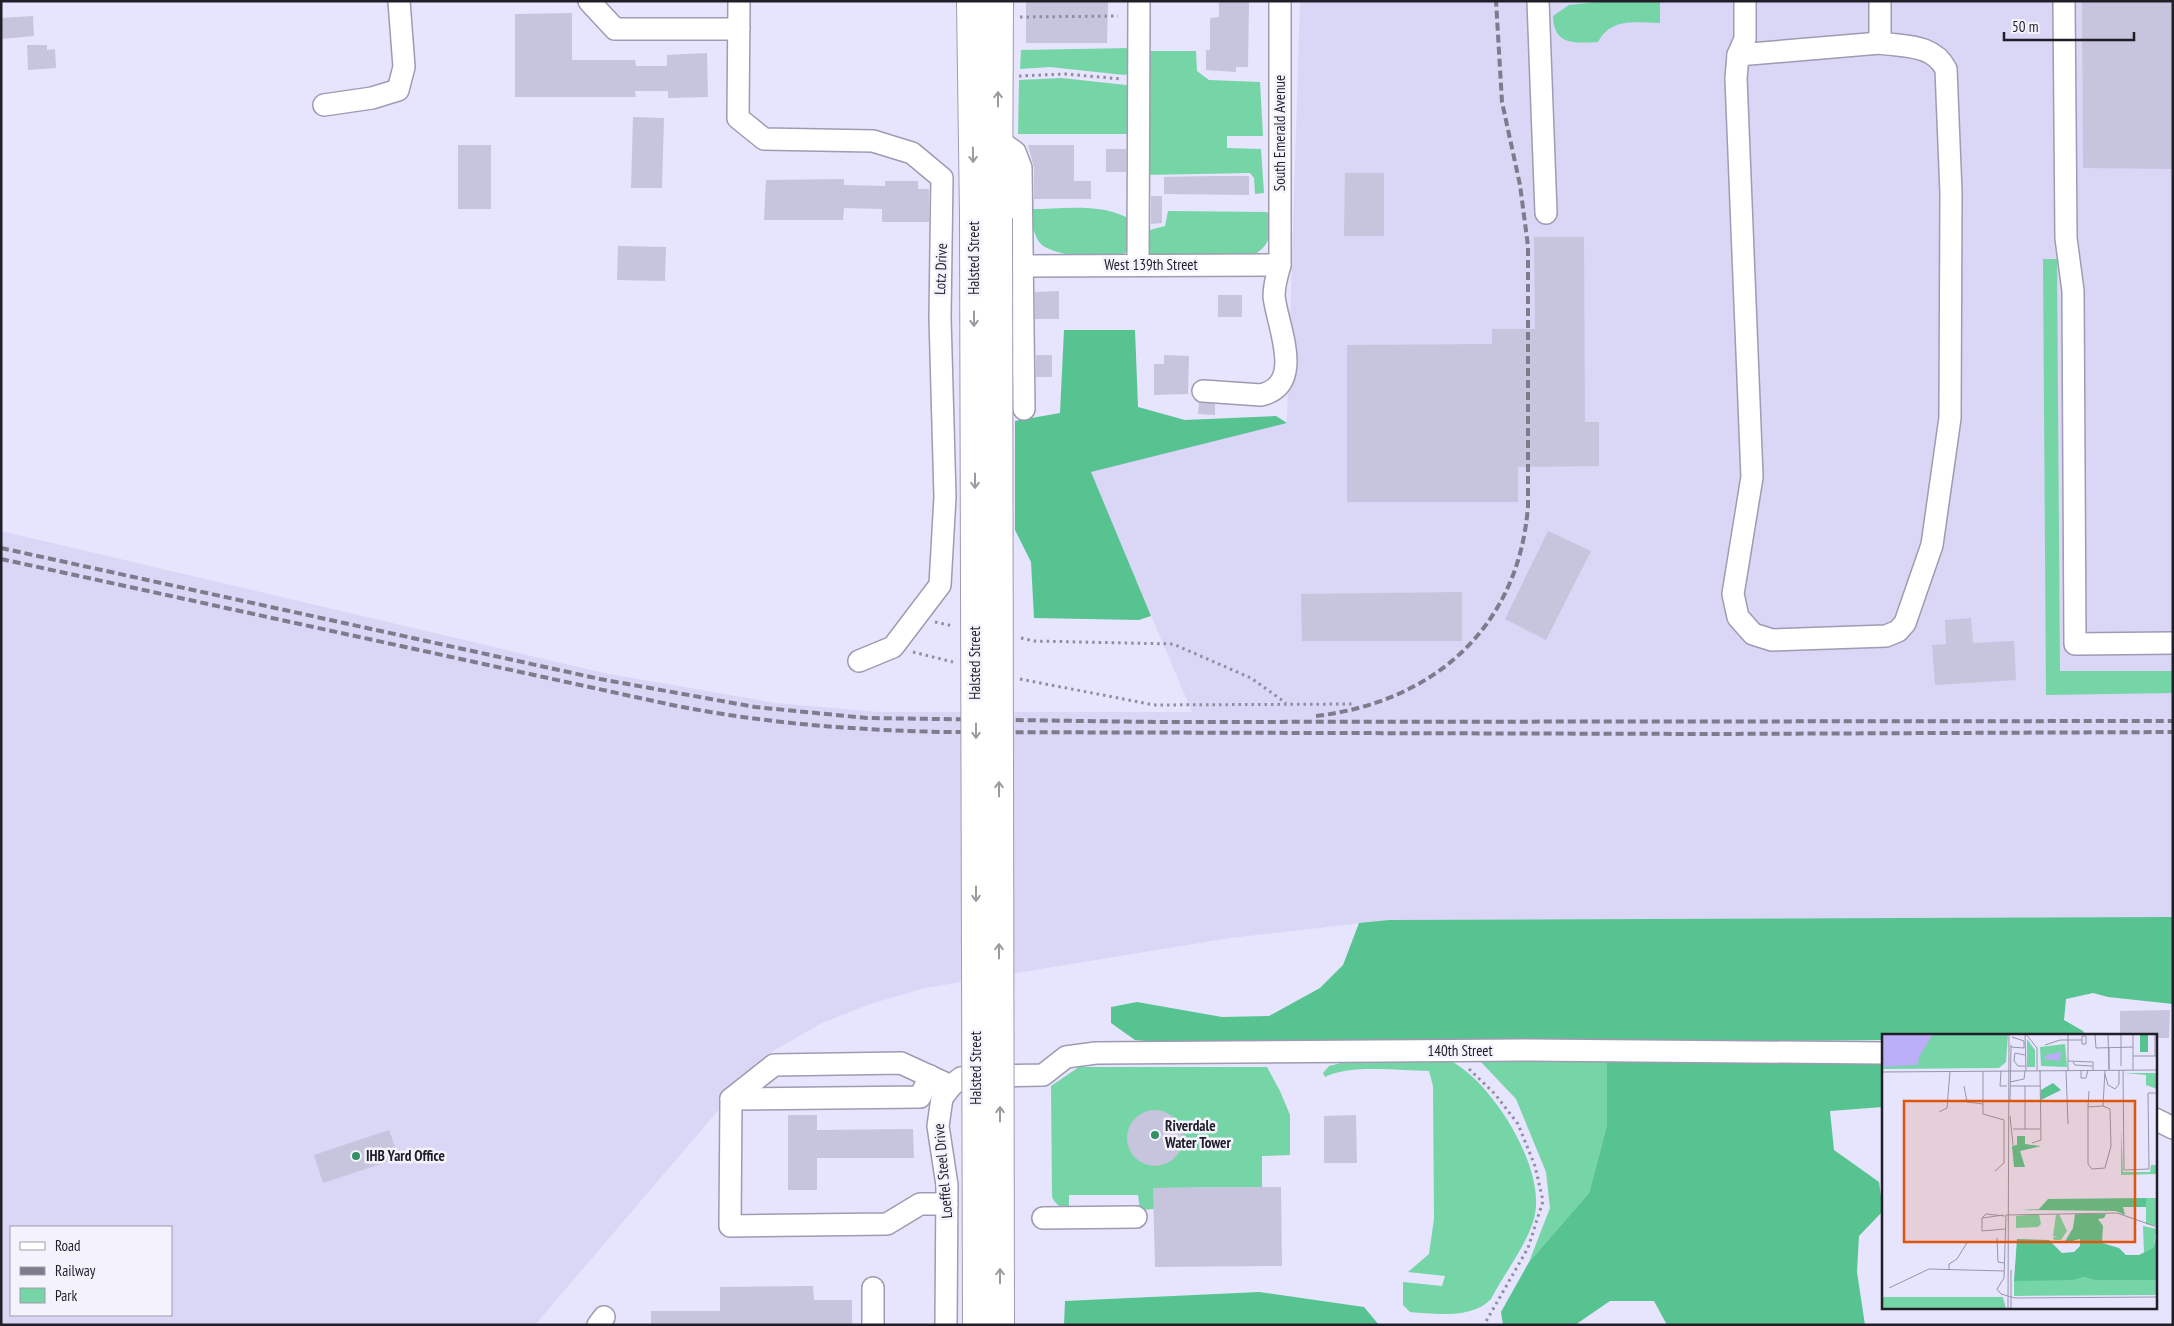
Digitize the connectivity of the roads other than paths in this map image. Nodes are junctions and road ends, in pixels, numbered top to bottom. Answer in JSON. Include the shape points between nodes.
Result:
{"nodes":[{"id":1,"x":399,"y":1,"type":"edge"},
{"id":2,"x":589,"y":1,"type":"edge"},
{"id":3,"x":739,"y":1,"type":"edge"},
{"id":4,"x":971,"y":1,"type":"edge"},
{"id":5,"x":1139,"y":1,"type":"edge"},
{"id":6,"x":1280,"y":1,"type":"edge"},
{"id":7,"x":1538,"y":1,"type":"edge"},
{"id":8,"x":1745,"y":1,"type":"edge"},
{"id":9,"x":1880,"y":1,"type":"edge"},
{"id":10,"x":2064,"y":1,"type":"edge"},
{"id":11,"x":1008,"y":9,"type":"edge"},
{"id":12,"x":739,"y":29,"type":"junction"},
{"id":13,"x":1880,"y":43,"type":"junction"},
{"id":14,"x":1738,"y":55,"type":"junction"},
{"id":15,"x":324,"y":105,"type":"dead end"},
{"id":16,"x":998,"y":140,"type":"junction"},
{"id":17,"x":1546,"y":213,"type":"dead end"},
{"id":18,"x":986,"y":218,"type":"junction"},
{"id":19,"x":1280,"y":265,"type":"junction"},
{"id":20,"x":1022,"y":266,"type":"junction"},
{"id":21,"x":1138,"y":266,"type":"junction"},
{"id":22,"x":1203,"y":391,"type":"dead end"},
{"id":23,"x":1024,"y":409,"type":"dead end"},
{"id":24,"x":2173,"y":643,"type":"edge"},
{"id":25,"x":859,"y":661,"type":"dead end"},
{"id":26,"x":1882,"y":1053,"type":"edge"},
{"id":27,"x":930,"y":1076,"type":"junction"},
{"id":28,"x":951,"y":1086,"type":"junction"},
{"id":29,"x":732,"y":1099,"type":"junction"},
{"id":30,"x":2156,"y":1120,"type":"edge"},
{"id":31,"x":2173,"y":1128,"type":"edge"},
{"id":32,"x":947,"y":1204,"type":"junction"},
{"id":33,"x":1136,"y":1217,"type":"dead end"},
{"id":34,"x":1043,"y":1218,"type":"dead end"},
{"id":35,"x":873,"y":1288,"type":"dead end"},
{"id":36,"x":874,"y":1325,"type":"edge"},
{"id":37,"x":946,"y":1325,"type":"edge"},
{"id":38,"x":977,"y":1325,"type":"edge"},
{"id":39,"x":1000,"y":1325,"type":"edge"}],
"edges":[{"from":1,"to":15,"type":"street","via":[[404,67],[398,90],[372,98]]},
{"from":2,"to":12,"type":"street","via":[[615,29]]},
{"from":3,"to":12,"type":"street","name":"Lotz Drive"},
{"from":4,"to":18,"type":"main road","name":"Halsted Street","one_way":true},
{"from":5,"to":21,"type":"street"},
{"from":6,"to":19,"type":"street","name":"South Emerald Avenue"},
{"from":7,"to":17,"type":"street"},
{"from":8,"to":14,"type":"street","via":[[1745,40]]},
{"from":9,"to":13,"type":"street"},
{"from":10,"to":24,"type":"street","via":[[2066,238],[2073,291],[2075,644]]},
{"from":16,"to":11,"type":"main road","name":"Halsted Street","one_way":true,"via":[[998,76]]},
{"from":12,"to":25,"type":"street","name":"Lotz Drive","via":[[738,118],[764,139],[873,141],[912,153],[942,178],[940,317],[945,497],[940,585],[893,647]]},
{"from":13,"to":14,"type":"street"},
{"from":13,"to":14,"type":"street","via":[[1930,51],[1940,58],[1946,69],[1951,193],[1950,418],[1932,545],[1905,623],[1898,631],[1886,636],[1772,640],[1753,634],[1738,617],[1733,594],[1752,477],[1736,78]]},
{"from":16,"to":18,"type":"main road","name":"Halsted Street"},
{"from":16,"to":20,"type":"street","via":[[1015,152],[1021,168]]},
{"from":18,"to":38,"type":"main road","name":"Halsted Street","one_way":true,"bridge":true},
{"from":39,"to":18,"type":"main road","name":"Halsted Street","one_way":true,"bridge":true},
{"from":19,"to":21,"type":"street","name":"West 139th Street"},
{"from":19,"to":22,"type":"street","name":"South Emerald Avenue","via":[[1274,297],[1286,351],[1286,366],[1278,386],[1261,395]]},
{"from":20,"to":21,"type":"street","name":"West 139th Street"},
{"from":20,"to":23,"type":"street"},
{"from":26,"to":28,"type":"street","name":"140th Street","via":[[1096,1053],[1066,1056],[1043,1075],[977,1076],[961,1078]]},
{"from":27,"to":28,"type":"street"},
{"from":27,"to":29,"type":"street","via":[[920,1097]]},
{"from":27,"to":29,"type":"street","via":[[901,1063],[774,1066]]},
{"from":28,"to":32,"type":"street","name":"Loeffel Steel Drive","via":[[938,1110]]},
{"from":29,"to":32,"type":"street","via":[[730,1226],[887,1224],[920,1204]]},
{"from":30,"to":31,"type":"street"},
{"from":32,"to":37,"type":"street","name":"Loeffel Steel Drive"},
{"from":33,"to":34,"type":"street"},
{"from":35,"to":36,"type":"street"}]}
